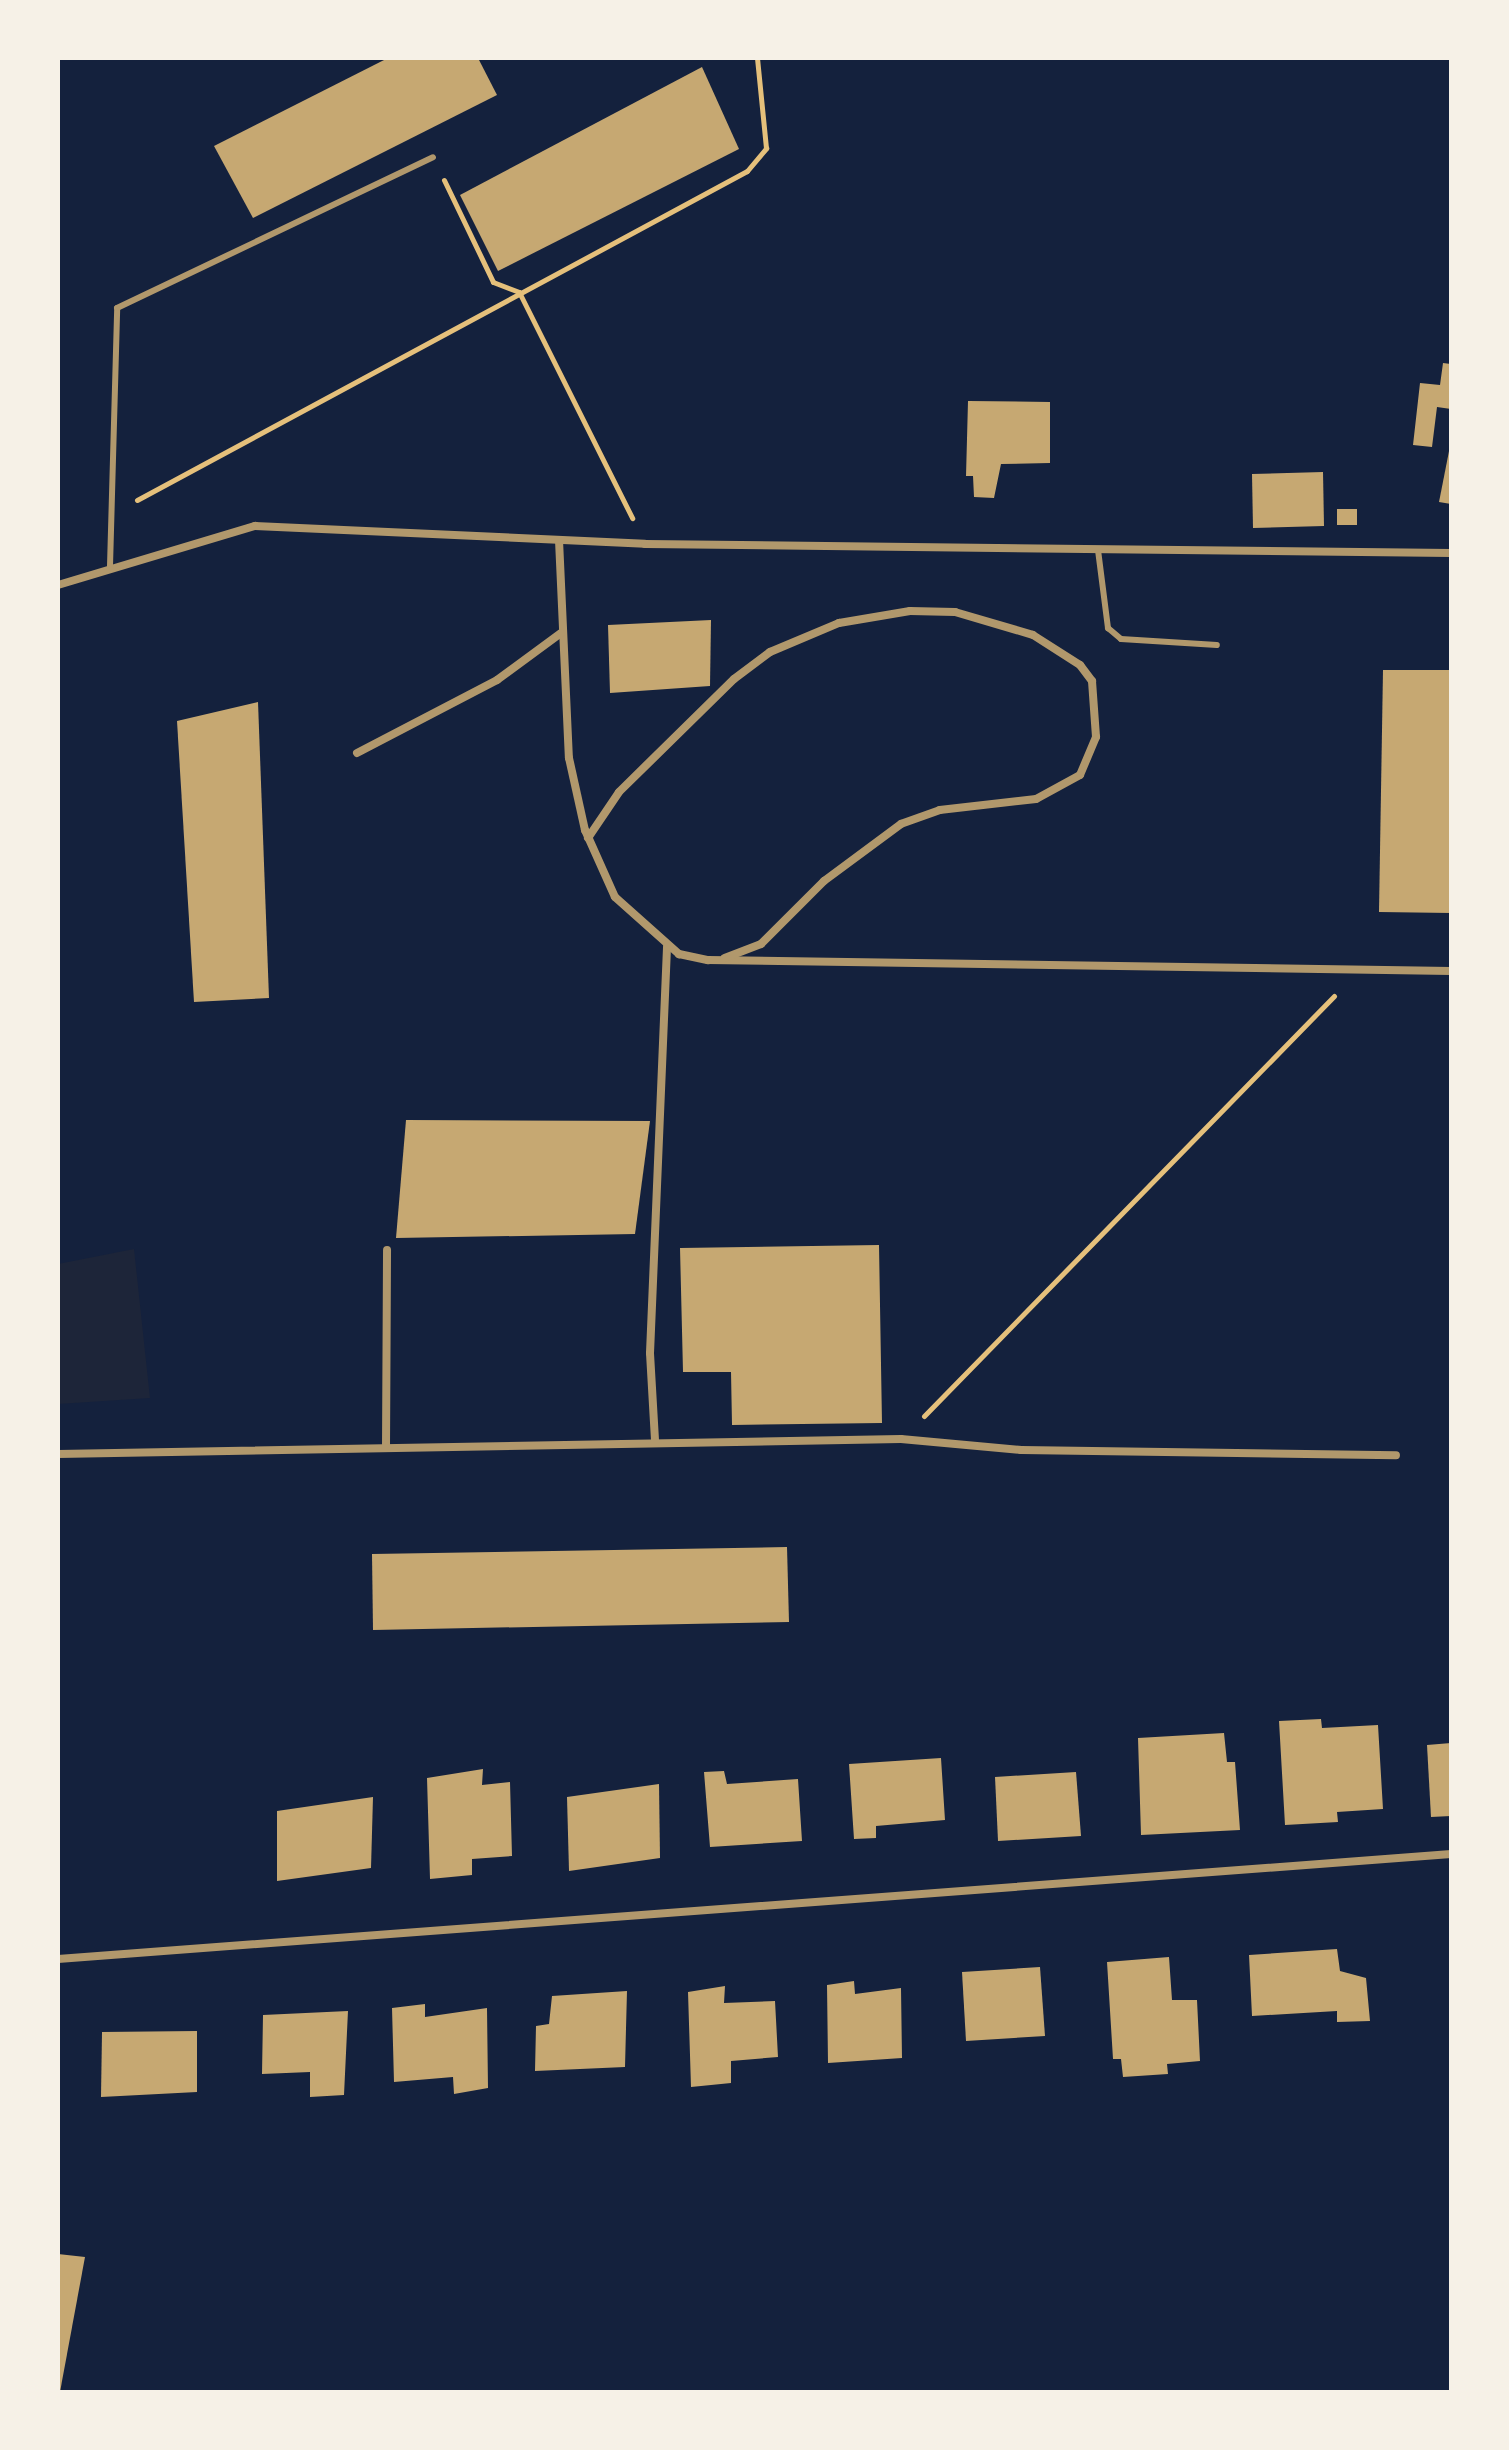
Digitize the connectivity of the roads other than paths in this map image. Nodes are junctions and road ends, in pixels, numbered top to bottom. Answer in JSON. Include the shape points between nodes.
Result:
{"nodes":[{"id":1,"x":433,"y":157,"type":"road end"},
{"id":2,"x":559,"y":540,"type":"junction"},
{"id":3,"x":1098,"y":550,"type":"junction"},
{"id":4,"x":1451,"y":553,"type":"edge"},
{"id":5,"x":110,"y":566,"type":"junction"},
{"id":6,"x":58,"y":585,"type":"edge"},
{"id":7,"x":561,"y":633,"type":"junction"},
{"id":8,"x":1217,"y":645,"type":"dead end"},
{"id":9,"x":357,"y":753,"type":"dead end"},
{"id":10,"x":588,"y":838,"type":"junction"},
{"id":11,"x":667,"y":946,"type":"junction"},
{"id":12,"x":721,"y":960,"type":"junction"},
{"id":13,"x":1451,"y":971,"type":"edge"},
{"id":14,"x":387,"y":1250,"type":"dead end"},
{"id":15,"x":655,"y":1440,"type":"junction"},
{"id":16,"x":386,"y":1448,"type":"junction"},
{"id":17,"x":58,"y":1454,"type":"edge"},
{"id":18,"x":1396,"y":1455,"type":"dead end"},
{"id":19,"x":1451,"y":1854,"type":"edge"},
{"id":20,"x":58,"y":1959,"type":"edge"}],
"edges":[{"from":1,"to":5,"type":"lane","via":[[117,308]]},
{"from":2,"to":3,"type":"street"},
{"from":2,"to":5,"type":"street","via":[[255,526]]},
{"from":2,"to":7,"type":"street"},
{"from":3,"to":4,"type":"street"},
{"from":3,"to":8,"type":"lane","via":[[1108,628],[1121,639]]},
{"from":5,"to":6,"type":"street"},
{"from":7,"to":9,"type":"street","via":[[497,680]]},
{"from":7,"to":10,"type":"street","via":[[569,758]]},
{"from":10,"to":11,"type":"street","via":[[615,897]]},
{"from":10,"to":12,"type":"street","via":[[619,792],[703,706],[770,652],[828,627],[910,611],[955,612],[1033,635],[1080,665],[1092,681],[1096,737],[1080,775],[1036,799],[940,810],[901,824],[824,881],[761,944]]},
{"from":11,"to":12,"type":"street"},
{"from":11,"to":15,"type":"street","via":[[650,1353]]},
{"from":12,"to":13,"type":"street"},
{"from":14,"to":16,"type":"street"},
{"from":15,"to":16,"type":"street"},
{"from":15,"to":18,"type":"street","via":[[901,1439],[1021,1450]]},
{"from":16,"to":17,"type":"street"},
{"from":19,"to":20,"type":"street"}]}
